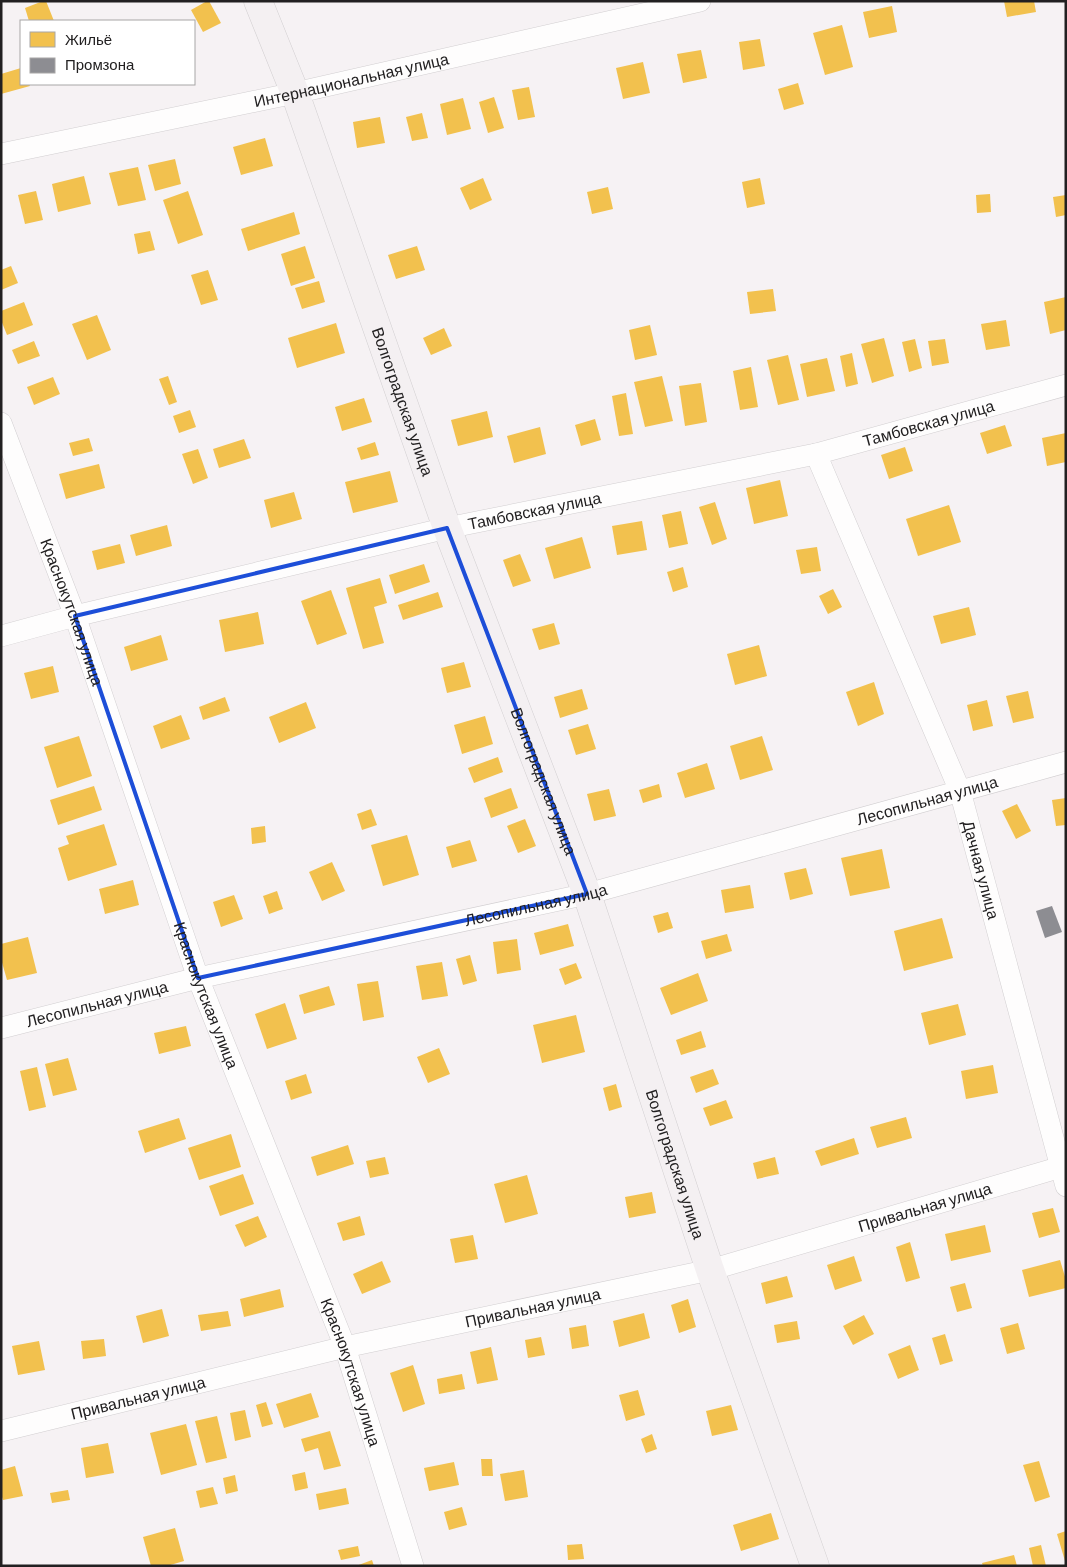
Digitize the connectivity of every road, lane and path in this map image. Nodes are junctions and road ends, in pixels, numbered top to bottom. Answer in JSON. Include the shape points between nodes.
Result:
{"nodes":[{"id":1,"x":258,"y":1,"type":"edge"},
{"id":2,"x":700,"y":1,"type":"edge"},
{"id":3,"x":295,"y":93,"type":"junction"},
{"id":4,"x":1,"y":154,"type":"edge"},
{"id":5,"x":1066,"y":386,"type":"edge"},
{"id":6,"x":1,"y":423,"type":"edge"},
{"id":7,"x":816,"y":454,"type":"junction"},
{"id":8,"x":447,"y":528,"type":"junction"},
{"id":9,"x":75,"y":616,"type":"junction"},
{"id":10,"x":1,"y":636,"type":"edge"},
{"id":11,"x":1066,"y":762,"type":"edge"},
{"id":12,"x":960,"y":791,"type":"junction"},
{"id":13,"x":587,"y":894,"type":"junction"},
{"id":14,"x":198,"y":978,"type":"junction"},
{"id":15,"x":1,"y":1028,"type":"edge"},
{"id":16,"x":1063,"y":1177,"type":"edge"},
{"id":17,"x":710,"y":1270,"type":"junction"},
{"id":18,"x":345,"y":1347,"type":"junction"},
{"id":19,"x":1,"y":1431,"type":"edge"},
{"id":20,"x":413,"y":1566,"type":"edge"},
{"id":21,"x":815,"y":1566,"type":"edge"}],
"edges":[{"from":1,"to":3,"type":"street","name":"Волгоградская улица"},
{"from":2,"to":3,"type":"street","name":"Интернациональная улица"},
{"from":3,"to":4,"type":"street","name":"Интернациональная улица"},
{"from":3,"to":8,"type":"street","name":"Волгоградская улица"},
{"from":5,"to":7,"type":"street","name":"Тамбовская улица"},
{"from":6,"to":9,"type":"street","name":"Краснокутская улица"},
{"from":7,"to":8,"type":"street","name":"Тамбовская улица"},
{"from":7,"to":12,"type":"street","name":"Дачная улица"},
{"from":8,"to":9,"type":"street","name":"Тамбовская улица"},
{"from":8,"to":13,"type":"street","name":"Волгоградская улица"},
{"from":9,"to":10,"type":"street","name":"Тамбовская улица"},
{"from":9,"to":14,"type":"street","name":"Краснокутская улица"},
{"from":11,"to":12,"type":"street","name":"Лесопильная улица"},
{"from":12,"to":13,"type":"street","name":"Лесопильная улица"},
{"from":12,"to":16,"type":"street","name":"Дачная улица"},
{"from":13,"to":14,"type":"street","name":"Лесопильная улица"},
{"from":13,"to":17,"type":"street","name":"Волгоградская улица"},
{"from":14,"to":15,"type":"street","name":"Лесопильная улица"},
{"from":14,"to":18,"type":"street","name":"Краснокутская улица"},
{"from":16,"to":17,"type":"street","name":"Привальная улица"},
{"from":17,"to":18,"type":"street","name":"Привальная улица"},
{"from":17,"to":21,"type":"street","name":"Волгоградская улица"},
{"from":18,"to":19,"type":"street","name":"Привальная улица"},
{"from":18,"to":20,"type":"street","name":"Краснокутская улица"}]}
